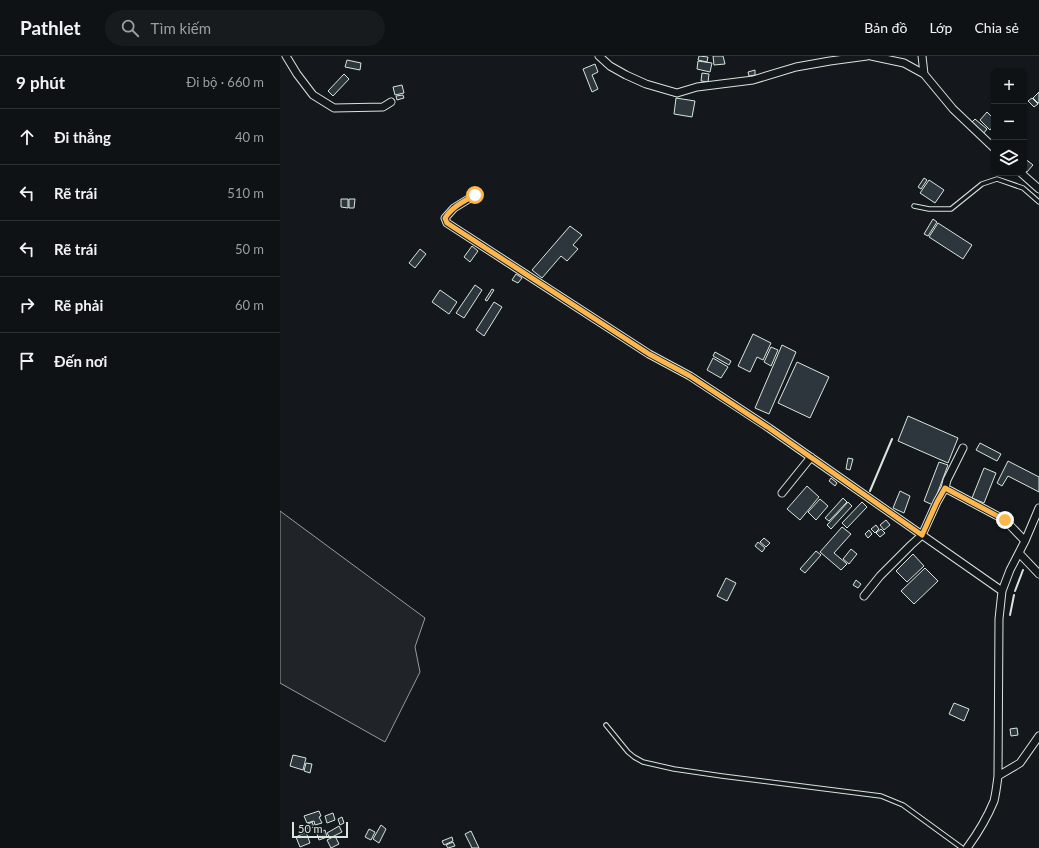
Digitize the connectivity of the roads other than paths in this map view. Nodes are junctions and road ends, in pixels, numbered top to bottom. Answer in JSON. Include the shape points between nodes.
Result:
{"nodes":[{"id":1,"x":286,"y":56,"type":"edge"},
{"id":2,"x":599,"y":56,"type":"edge"},
{"id":3,"x":867,"y":56,"type":"edge"},
{"id":4,"x":871,"y":56,"type":"edge"},
{"id":5,"x":922,"y":56,"type":"edge"},
{"id":6,"x":924,"y":74,"type":"junction"},
{"id":7,"x":391,"y":102,"type":"dead end"},
{"id":8,"x":991,"y":145,"type":"edge"},
{"id":9,"x":1024,"y":176,"type":"edge"},
{"id":10,"x":1039,"y":189,"type":"edge"},
{"id":11,"x":475,"y":195,"type":"dead end"},
{"id":12,"x":1039,"y":202,"type":"edge"},
{"id":13,"x":914,"y":206,"type":"dead end"},
{"id":14,"x":963,"y":448,"type":"dead end"},
{"id":15,"x":811,"y":457,"type":"junction"},
{"id":16,"x":945,"y":488,"type":"junction"},
{"id":17,"x":782,"y":493,"type":"dead end"},
{"id":18,"x":1039,"y":508,"type":"edge"},
{"id":19,"x":922,"y":535,"type":"junction"},
{"id":20,"x":1025,"y":541,"type":"junction"},
{"id":21,"x":1019,"y":553,"type":"junction"},
{"id":22,"x":1039,"y":574,"type":"edge"},
{"id":23,"x":1002,"y":591,"type":"junction"},
{"id":24,"x":864,"y":596,"type":"dead end"},
{"id":25,"x":606,"y":725,"type":"dead end"},
{"id":26,"x":1039,"y":736,"type":"edge"},
{"id":27,"x":998,"y":776,"type":"junction"},
{"id":28,"x":962,"y":848,"type":"edge"},
{"id":29,"x":967,"y":848,"type":"edge"}],
"edges":[{"from":1,"to":7,"type":"street","via":[[296,74],[313,95],[334,108],[383,107]]},
{"from":2,"to":3,"type":"street","via":[[626,75],[677,93],[697,87],[753,80],[796,67]]},
{"from":4,"to":6,"type":"street","via":[[904,63]]},
{"from":5,"to":6,"type":"street"},
{"from":6,"to":8,"type":"street","via":[[953,109]]},
{"from":9,"to":10,"type":"street"},
{"from":11,"to":15,"type":"street","via":[[454,208],[445,218],[447,223],[649,354],[690,376]]},
{"from":12,"to":13,"type":"lane","via":[[1023,188],[997,179],[982,184],[951,209]]},
{"from":14,"to":16,"type":"street","via":[[946,480]]},
{"from":15,"to":17,"type":"street"},
{"from":15,"to":19,"type":"street"},
{"from":16,"to":19,"type":"street"},
{"from":16,"to":20,"type":"street","via":[[1005,520]]},
{"from":18,"to":20,"type":"street"},
{"from":19,"to":23,"type":"street"},
{"from":19,"to":24,"type":"street"},
{"from":20,"to":21,"type":"street"},
{"from":21,"to":22,"type":"street"},
{"from":21,"to":23,"type":"street"},
{"from":23,"to":27,"type":"street","via":[[999,619]]},
{"from":25,"to":28,"type":"lane","via":[[628,752],[643,762],[694,772],[881,796],[904,805]]},
{"from":26,"to":27,"type":"street","via":[[1020,763]]},
{"from":27,"to":29,"type":"street","via":[[994,799],[988,813]]}]}
